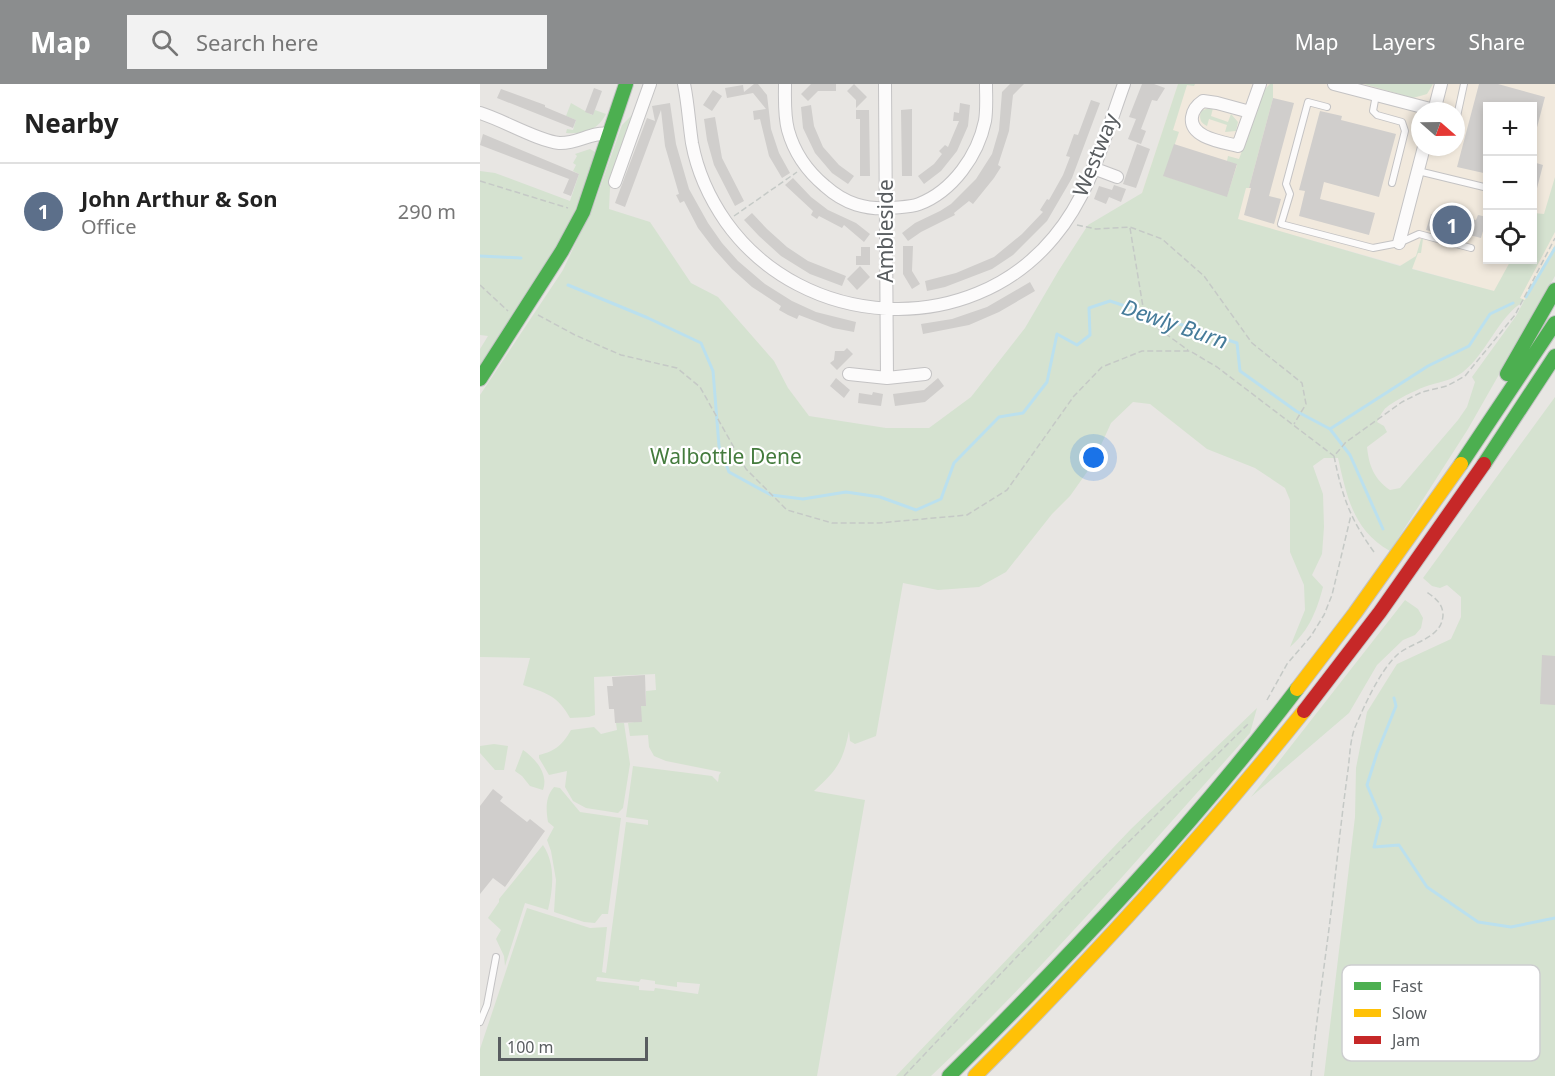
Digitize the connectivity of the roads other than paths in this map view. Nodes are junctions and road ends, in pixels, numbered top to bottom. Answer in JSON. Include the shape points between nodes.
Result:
{"nodes":[{"id":1,"x":626,"y":84,"type":"edge"},
{"id":2,"x":649,"y":84,"type":"edge"},
{"id":3,"x":684,"y":84,"type":"edge"},
{"id":4,"x":784,"y":84,"type":"edge"},
{"id":5,"x":885,"y":84,"type":"edge"},
{"id":6,"x":986,"y":84,"type":"edge"},
{"id":7,"x":1124,"y":84,"type":"edge"},
{"id":8,"x":1260,"y":84,"type":"edge"},
{"id":9,"x":1334,"y":84,"type":"edge"},
{"id":10,"x":1441,"y":84,"type":"edge"},
{"id":11,"x":1464,"y":84,"type":"edge"},
{"id":12,"x":1376,"y":95,"type":"junction"},
{"id":13,"x":1436,"y":102,"type":"edge"},
{"id":14,"x":1460,"y":102,"type":"edge"},
{"id":15,"x":1411,"y":105,"type":"edge"},
{"id":16,"x":1327,"y":107,"type":"dead end"},
{"id":17,"x":1250,"y":112,"type":"junction"},
{"id":18,"x":480,"y":113,"type":"edge"},
{"id":19,"x":609,"y":134,"type":"junction"},
{"id":20,"x":1422,"y":156,"type":"edge"},
{"id":21,"x":1093,"y":168,"type":"junction"},
{"id":22,"x":1418,"y":171,"type":"junction"},
{"id":23,"x":1117,"y":177,"type":"dead end"},
{"id":24,"x":615,"y":182,"type":"dead end"},
{"id":25,"x":1392,"y":183,"type":"dead end"},
{"id":26,"x":1483,"y":187,"type":"edge"},
{"id":27,"x":886,"y":208,"type":"junction"},
{"id":28,"x":1399,"y":243,"type":"junction"},
{"id":29,"x":1471,"y":248,"type":"dead end"},
{"id":30,"x":1555,"y":290,"type":"edge"},
{"id":31,"x":887,"y":308,"type":"junction"},
{"id":32,"x":1555,"y":323,"type":"edge"},
{"id":33,"x":1555,"y":356,"type":"edge"},
{"id":34,"x":849,"y":374,"type":"dead end"},
{"id":35,"x":925,"y":374,"type":"dead end"},
{"id":36,"x":887,"y":378,"type":"junction"},
{"id":37,"x":480,"y":380,"type":"edge"},
{"id":38,"x":1549,"y":390,"type":"dead end"},
{"id":39,"x":1412,"y":538,"type":"junction"},
{"id":40,"x":1418,"y":560,"type":"junction"},
{"id":41,"x":496,"y":957,"type":"dead end"},
{"id":42,"x":480,"y":1022,"type":"edge"},
{"id":43,"x":949,"y":1076,"type":"edge"},
{"id":44,"x":975,"y":1076,"type":"edge"}],
"edges":[{"from":1,"to":19,"type":"main road"},
{"from":2,"to":24,"type":"street"},
{"from":3,"to":31,"type":"street","name":"Westway","via":[[697,161],[726,222],[756,255],[804,288],[844,303]]},
{"from":4,"to":27,"type":"street","via":[[788,131],[805,166],[828,189],[853,204]]},
{"from":5,"to":27,"type":"street","name":"Ambleside"},
{"from":6,"to":27,"type":"street","via":[[986,118],[972,156],[958,175],[943,190],[919,204]]},
{"from":7,"to":21,"type":"street","name":"Westway"},
{"from":8,"to":17,"type":"street"},
{"from":9,"to":12,"type":"street"},
{"from":10,"to":13,"type":"street"},
{"from":11,"to":14,"type":"lane"},
{"from":12,"to":15,"type":"street"},
{"from":12,"to":25,"type":"lane","via":[[1373,111],[1404,125]]},
{"from":16,"to":28,"type":"lane","via":[[1308,102],[1286,184],[1290,194],[1281,224],[1373,248]]},
{"from":17,"to":17,"type":"street","via":[[1238,146],[1198,133],[1193,127],[1197,105],[1203,101]]},
{"from":18,"to":19,"type":"street","via":[[553,142],[583,140],[600,132]]},
{"from":19,"to":37,"type":"main road","via":[[583,212]]},
{"from":20,"to":22,"type":"street"},
{"from":21,"to":23,"type":"street"},
{"from":21,"to":31,"type":"street","name":"Westway","via":[[1082,196],[1054,237],[1009,277],[957,300],[918,308]]},
{"from":22,"to":26,"type":"lane"},
{"from":22,"to":28,"type":"street"},
{"from":27,"to":31,"type":"street","name":"Ambleside"},
{"from":28,"to":29,"type":"lane","via":[[1419,234]]},
{"from":30,"to":39,"type":"main road"},
{"from":31,"to":36,"type":"street","name":"Ambleside"},
{"from":32,"to":39,"type":"main road"},
{"from":33,"to":40,"type":"main road"},
{"from":34,"to":36,"type":"street"},
{"from":35,"to":36,"type":"street"},
{"from":38,"to":40,"type":"main road","via":[[1506,453]]},
{"from":39,"to":43,"type":"main road","via":[[1260,738],[1181,831],[1024,1003]]},
{"from":40,"to":44,"type":"main road","via":[[1353,648],[1194,842],[1109,939]]},
{"from":41,"to":42,"type":"lane"}]}
